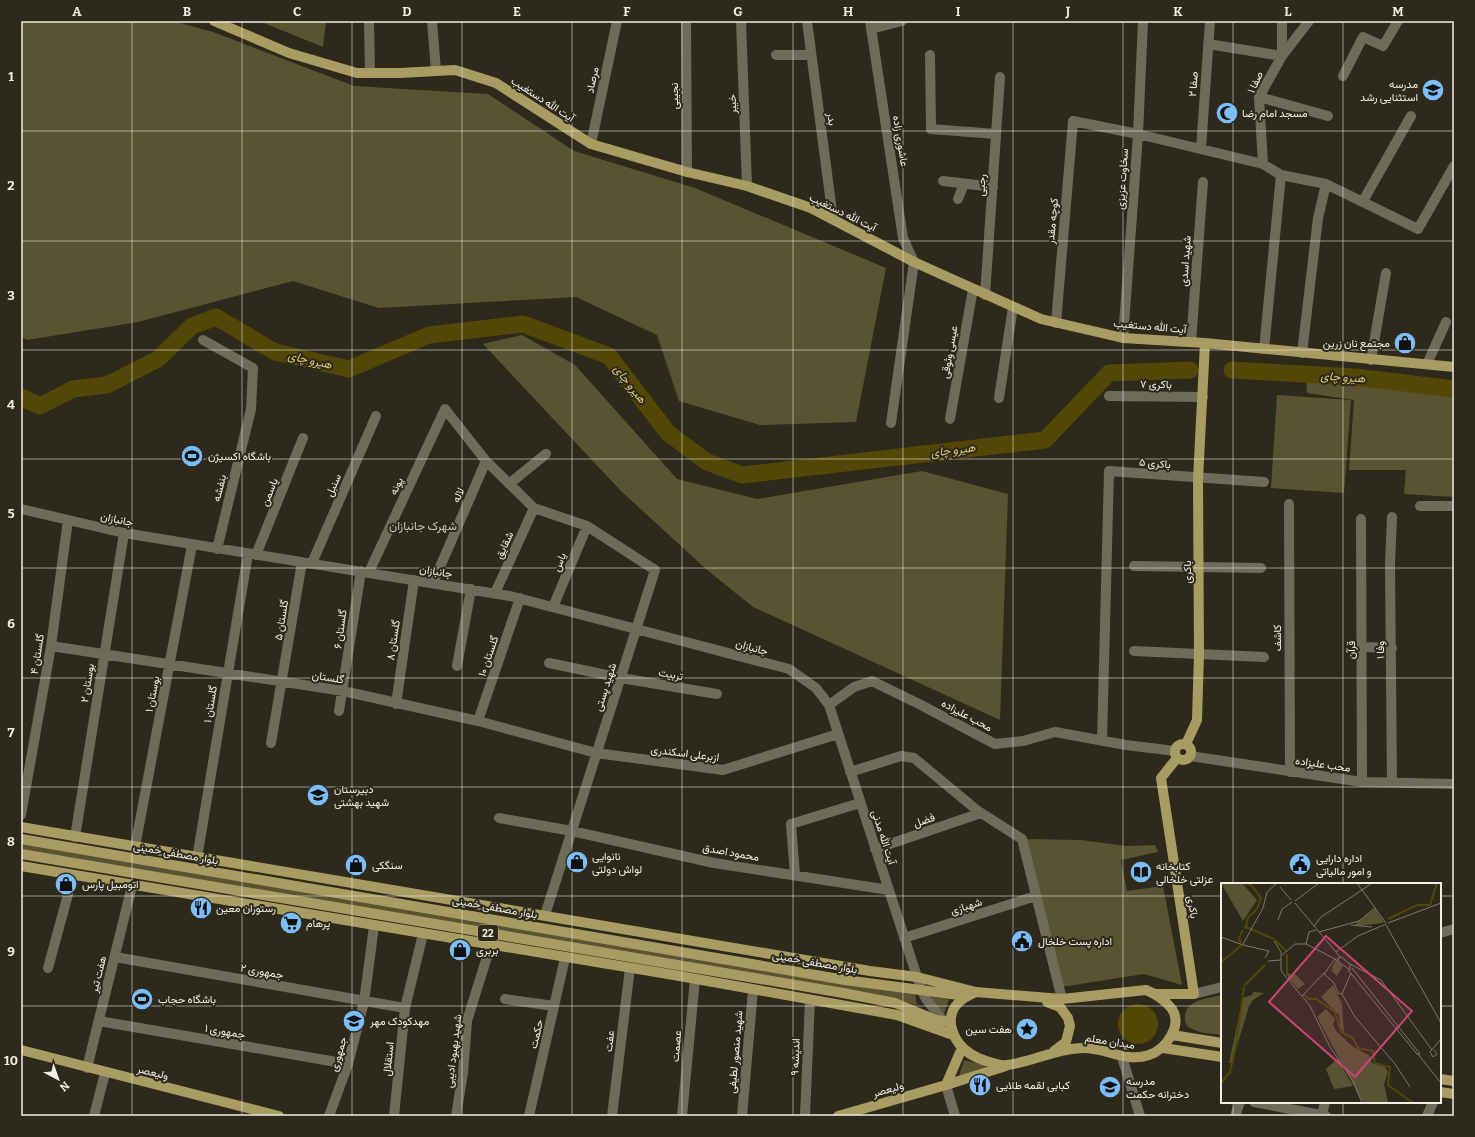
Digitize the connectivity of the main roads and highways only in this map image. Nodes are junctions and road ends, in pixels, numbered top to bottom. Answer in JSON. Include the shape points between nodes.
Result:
{"nodes":[{"id":1,"x":214,"y":21,"type":"edge"},
{"id":2,"x":1205,"y":343,"type":"junction"},
{"id":3,"x":1454,"y":368,"type":"edge"},
{"id":4,"x":1186,"y":744,"type":"junction"},
{"id":5,"x":1176,"y":754,"type":"junction"},
{"id":6,"x":21,"y":827,"type":"edge"},
{"id":7,"x":21,"y":839,"type":"edge"},
{"id":8,"x":21,"y":854,"type":"edge"},
{"id":9,"x":21,"y":866,"type":"edge"},
{"id":10,"x":244,"y":892,"type":"junction"},
{"id":11,"x":243,"y":903,"type":"junction"},
{"id":12,"x":324,"y":905,"type":"junction"},
{"id":13,"x":322,"y":916,"type":"junction"},
{"id":14,"x":976,"y":992,"type":"junction"},
{"id":15,"x":1157,"y":994,"type":"junction"},
{"id":16,"x":966,"y":996,"type":"junction"},
{"id":17,"x":1035,"y":998,"type":"junction"},
{"id":18,"x":948,"y":1022,"type":"junction"},
{"id":19,"x":1172,"y":1035,"type":"junction"},
{"id":20,"x":953,"y":1036,"type":"junction"},
{"id":21,"x":1221,"y":1043,"type":"edge"},
{"id":22,"x":962,"y":1048,"type":"junction"},
{"id":23,"x":1163,"y":1048,"type":"junction"},
{"id":24,"x":21,"y":1050,"type":"edge"},
{"id":25,"x":1052,"y":1053,"type":"junction"},
{"id":26,"x":1221,"y":1057,"type":"edge"},
{"id":27,"x":1006,"y":1066,"type":"junction"},
{"id":28,"x":1441,"y":1079,"type":"edge"},
{"id":29,"x":1454,"y":1081,"type":"edge"},
{"id":30,"x":946,"y":1085,"type":"junction"},
{"id":31,"x":1441,"y":1092,"type":"edge"},
{"id":32,"x":1454,"y":1094,"type":"edge"},
{"id":33,"x":279,"y":1116,"type":"edge"},
{"id":34,"x":838,"y":1116,"type":"edge"}],
"edges":[{"from":1,"to":2,"type":"main road","name":"آیت الله دستغیب","via":[[289,53],[357,73],[455,70],[496,83],[591,144],[687,172],[747,186],[811,208],[914,262],[1041,319],[1123,338]]},
{"from":2,"to":3,"type":"main road","name":"آیت الله دستغیب"},
{"from":2,"to":4,"type":"main road","name":"باکری","via":[[1198,479],[1200,654],[1197,720]]},
{"from":4,"to":5,"type":"main road","via":[[1178,745]]},
{"from":4,"to":5,"type":"main road","via":[[1190,747],[1190,756],[1182,760]]},
{"from":5,"to":15,"type":"main road","name":"باکری","via":[[1161,778],[1194,994]]},
{"from":6,"to":14,"type":"main road","via":[[917,977]]},
{"from":7,"to":16,"type":"main road","name":"بلوار مصطفی خمینی","number":"22","via":[[845,980]]},
{"from":8,"to":10,"type":"main road","number":"22"},
{"from":9,"to":11,"type":"main road"},
{"from":10,"to":11,"type":"main road"},
{"from":10,"to":12,"type":"main road","number":"22"},
{"from":11,"to":13,"type":"main road"},
{"from":12,"to":13,"type":"main road"},
{"from":12,"to":18,"type":"main road","number":"22","via":[[843,993],[895,1003]]},
{"from":13,"to":20,"type":"main road","via":[[897,1015]]},
{"from":14,"to":16,"type":"main road"},
{"from":14,"to":17,"type":"main road"},
{"from":15,"to":17,"type":"main road","via":[[1146,990],[1062,999]]},
{"from":15,"to":19,"type":"main road","via":[[1173,1011]]},
{"from":16,"to":18,"type":"main road","via":[[956,1003]]},
{"from":17,"to":25,"type":"main road","via":[[1060,1007],[1068,1018],[1070,1026],[1066,1042]]},
{"from":18,"to":20,"type":"main road"},
{"from":19,"to":21,"type":"main road"},
{"from":19,"to":23,"type":"main road"},
{"from":20,"to":22,"type":"main road"},
{"from":22,"to":27,"type":"main road","via":[[975,1057]]},
{"from":22,"to":30,"type":"main road"},
{"from":23,"to":25,"type":"main road","name":"میدان معلم","via":[[1150,1055],[1135,1058],[1091,1048],[1074,1048]]},
{"from":23,"to":26,"type":"main road"},
{"from":24,"to":33,"type":"main road","name":"ولیعصر"},
{"from":25,"to":27,"type":"main road","name":"میدان معلم"},
{"from":27,"to":30,"type":"main road","name":"ولیعصر"},
{"from":28,"to":29,"type":"main road"},
{"from":30,"to":34,"type":"main road","name":"ولیعصر"},
{"from":31,"to":32,"type":"main road"}]}
